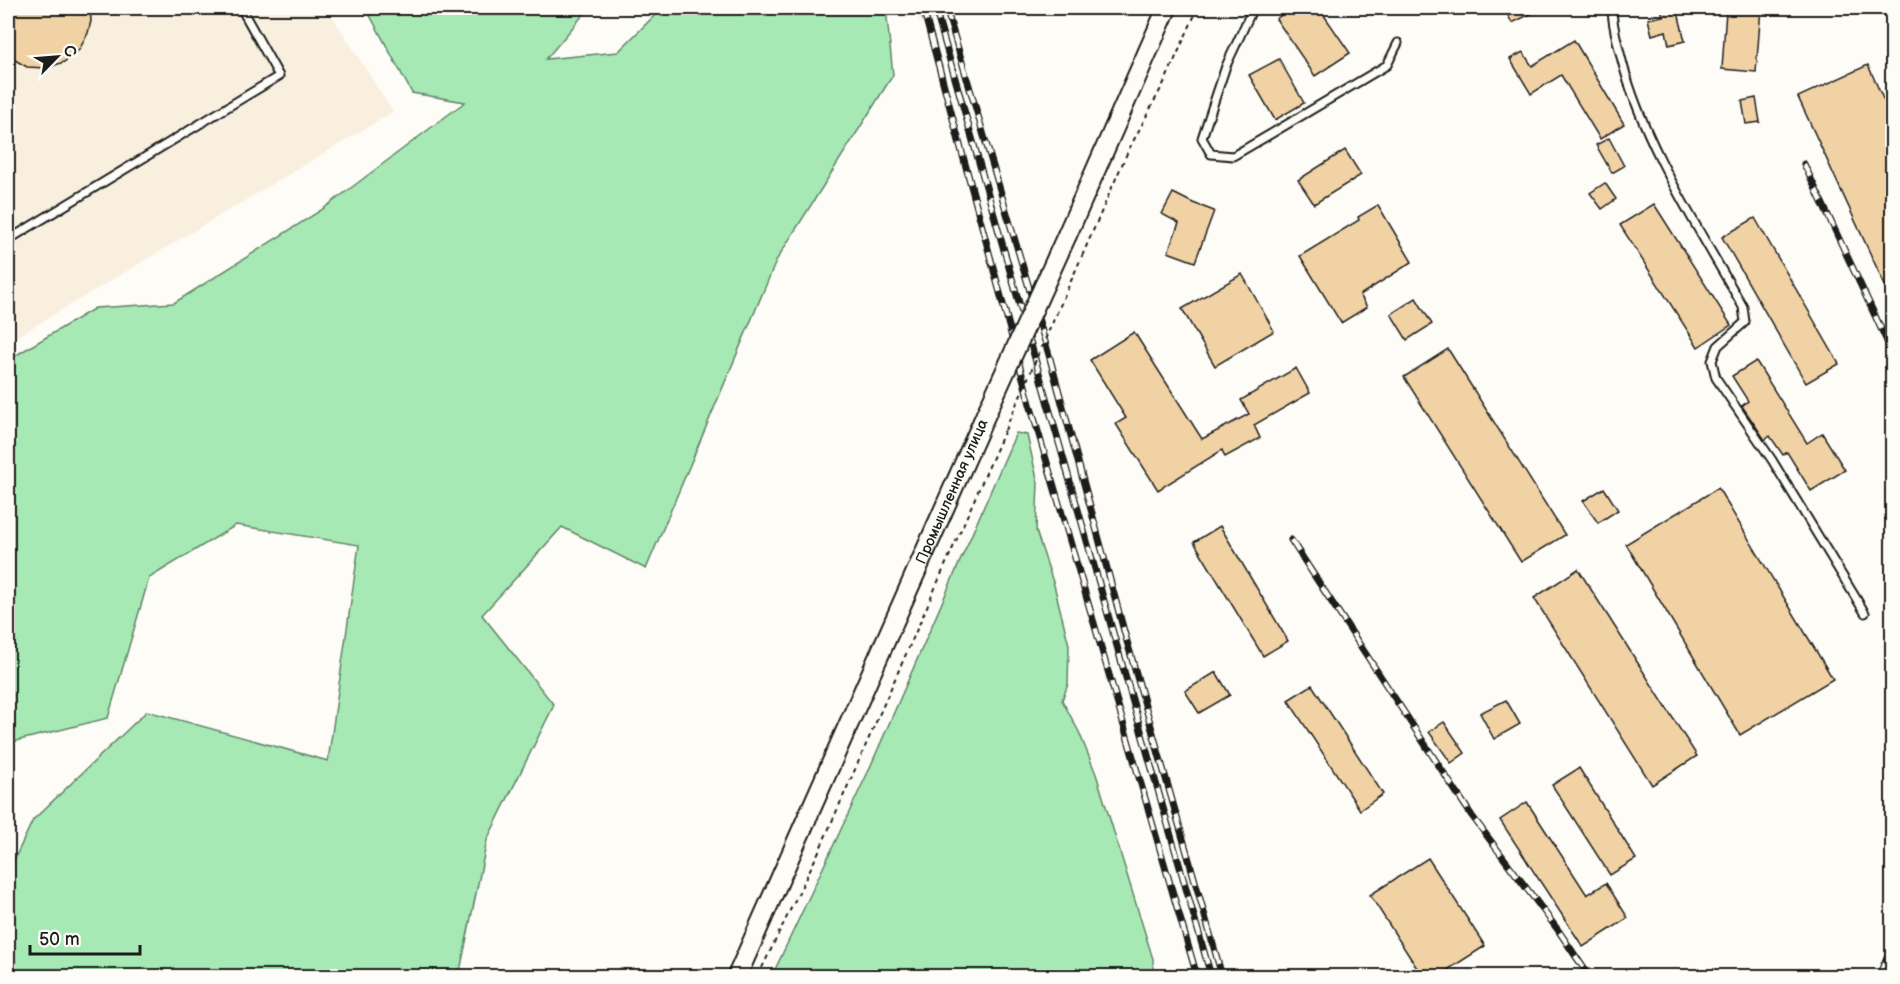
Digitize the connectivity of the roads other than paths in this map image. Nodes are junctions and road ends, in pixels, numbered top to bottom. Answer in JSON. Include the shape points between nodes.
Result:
{"nodes":[{"id":1,"x":241,"y":8,"type":"edge"},
{"id":2,"x":1167,"y":8,"type":"edge"},
{"id":3,"x":1253,"y":8,"type":"edge"},
{"id":4,"x":1612,"y":8,"type":"edge"},
{"id":5,"x":1398,"y":43,"type":"dead end"},
{"id":6,"x":8,"y":240,"type":"edge"},
{"id":7,"x":1865,"y":612,"type":"dead end"},
{"id":8,"x":737,"y":976,"type":"edge"}],
"edges":[{"from":1,"to":6,"type":"lane","via":[[279,76]]},
{"from":2,"to":8,"type":"street","name":"Промышленная улица","bridge":true},
{"from":3,"to":5,"type":"lane","via":[[1226,66],[1202,138],[1211,154],[1233,156],[1387,65]]},
{"from":4,"to":7,"type":"lane","via":[[1628,83],[1660,159],[1743,307],[1745,322],[1718,346],[1712,361],[1716,378],[1772,460]]}]}
